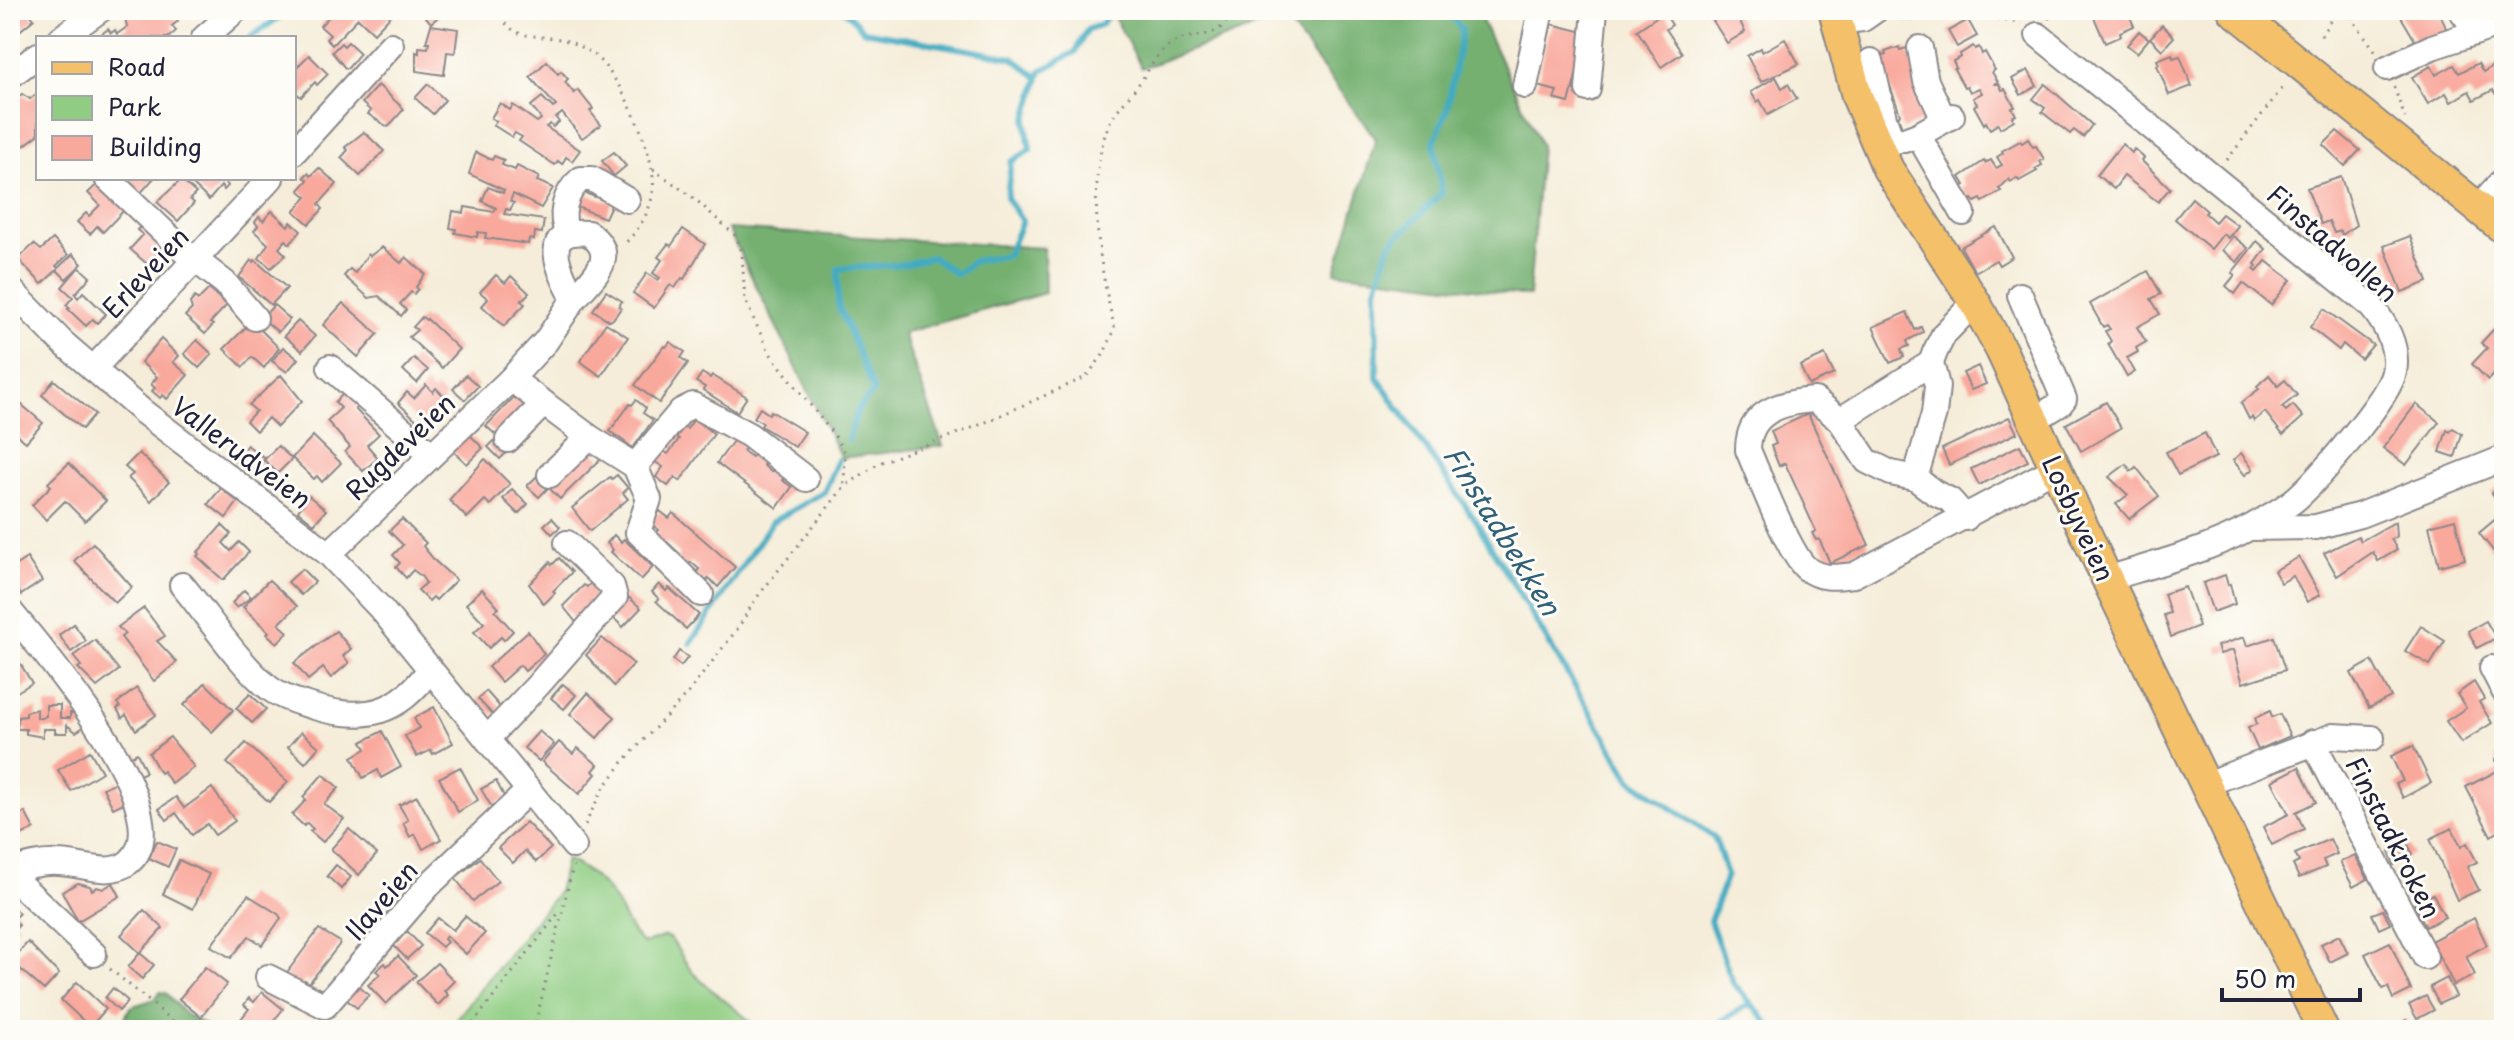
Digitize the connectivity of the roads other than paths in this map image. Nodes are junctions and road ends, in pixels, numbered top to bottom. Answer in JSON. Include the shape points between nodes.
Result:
{"nodes":[{"id":1,"x":100,"y":10,"type":"edge"},
{"id":2,"x":236,"y":10,"type":"edge"},
{"id":3,"x":1541,"y":10,"type":"edge"},
{"id":4,"x":1595,"y":10,"type":"edge"},
{"id":5,"x":1876,"y":10,"type":"edge"},
{"id":6,"x":2233,"y":10,"type":"edge"},
{"id":7,"x":2461,"y":10,"type":"edge"},
{"id":8,"x":1835,"y":16,"type":"edge"},
{"id":9,"x":2504,"y":23,"type":"edge"},
{"id":10,"x":2477,"y":32,"type":"junction"},
{"id":11,"x":2038,"y":35,"type":"road end"},
{"id":12,"x":64,"y":36,"type":"edge"},
{"id":13,"x":206,"y":36,"type":"edge"},
{"id":14,"x":391,"y":45,"type":"dead end"},
{"id":15,"x":1920,"y":48,"type":"dead end"},
{"id":16,"x":36,"y":56,"type":"edge"},
{"id":17,"x":1871,"y":61,"type":"dead end"},
{"id":18,"x":2387,"y":68,"type":"dead end"},
{"id":19,"x":10,"y":76,"type":"edge"},
{"id":20,"x":1525,"y":86,"type":"dead end"},
{"id":21,"x":1588,"y":89,"type":"dead end"},
{"id":22,"x":1918,"y":135,"type":"junction"},
{"id":23,"x":1886,"y":146,"type":"junction"},
{"id":24,"x":296,"y":150,"type":"edge"},
{"id":25,"x":2504,"y":179,"type":"edge"},
{"id":26,"x":109,"y":180,"type":"edge"},
{"id":27,"x":256,"y":183,"type":"edge"},
{"id":28,"x":627,"y":200,"type":"dead end"},
{"id":29,"x":2478,"y":207,"type":"junction"},
{"id":30,"x":1963,"y":213,"type":"dead end"},
{"id":31,"x":2504,"y":229,"type":"edge"},
{"id":32,"x":568,"y":234,"type":"junction"},
{"id":33,"x":196,"y":260,"type":"junction"},
{"id":34,"x":10,"y":289,"type":"edge"},
{"id":35,"x":2020,"y":295,"type":"dead end"},
{"id":36,"x":574,"y":299,"type":"junction"},
{"id":37,"x":1975,"y":302,"type":"junction"},
{"id":38,"x":255,"y":318,"type":"dead end"},
{"id":39,"x":1931,"y":363,"type":"junction"},
{"id":40,"x":330,"y":367,"type":"dead end"},
{"id":41,"x":93,"y":369,"type":"junction"},
{"id":42,"x":511,"y":379,"type":"junction"},
{"id":43,"x":544,"y":403,"type":"junction"},
{"id":44,"x":1840,"y":420,"type":"junction"},
{"id":45,"x":2034,"y":420,"type":"junction"},
{"id":46,"x":589,"y":437,"type":"junction"},
{"id":47,"x":508,"y":440,"type":"dead end"},
{"id":48,"x":431,"y":454,"type":"junction"},
{"id":49,"x":2504,"y":458,"type":"edge"},
{"id":50,"x":635,"y":466,"type":"junction"},
{"id":51,"x":2056,"y":468,"type":"junction"},
{"id":52,"x":550,"y":475,"type":"dead end"},
{"id":53,"x":1915,"y":478,"type":"junction"},
{"id":54,"x":806,"y":479,"type":"dead end"},
{"id":55,"x":1966,"y":518,"type":"junction"},
{"id":56,"x":2248,"y":528,"type":"junction"},
{"id":57,"x":567,"y":543,"type":"dead end"},
{"id":58,"x":329,"y":554,"type":"junction"},
{"id":59,"x":2107,"y":579,"type":"junction"},
{"id":60,"x":182,"y":585,"type":"dead end"},
{"id":61,"x":701,"y":594,"type":"dead end"},
{"id":62,"x":10,"y":611,"type":"edge"},
{"id":63,"x":2492,"y":668,"type":"dead end"},
{"id":64,"x":430,"y":669,"type":"junction"},
{"id":65,"x":2504,"y":691,"type":"edge"},
{"id":66,"x":2372,"y":738,"type":"dead end"},
{"id":67,"x":487,"y":739,"type":"junction"},
{"id":68,"x":2313,"y":742,"type":"junction"},
{"id":69,"x":2206,"y":784,"type":"junction"},
{"id":70,"x":529,"y":790,"type":"junction"},
{"id":71,"x":574,"y":846,"type":"road end"},
{"id":72,"x":10,"y":873,"type":"edge"},
{"id":73,"x":94,"y":954,"type":"road end"},
{"id":74,"x":2425,"y":957,"type":"dead end"},
{"id":75,"x":268,"y":977,"type":"dead end"},
{"id":76,"x":2323,"y":1030,"type":"edge"}],
"edges":[{"from":1,"to":12,"type":"street"},
{"from":2,"to":13,"type":"street"},
{"from":3,"to":20,"type":"street"},
{"from":4,"to":21,"type":"street"},
{"from":5,"to":8,"type":"street","via":[[1863,19]]},
{"from":6,"to":29,"type":"main road"},
{"from":7,"to":10,"type":"street"},
{"from":8,"to":23,"type":"main road","name":"Losbyveien","via":[[1857,96]]},
{"from":9,"to":10,"type":"street"},
{"from":10,"to":18,"type":"street"},
{"from":11,"to":56,"type":"street","name":"Finstadvollen","via":[[2385,322],[2394,373],[2378,401],[2336,458],[2296,499]]},
{"from":14,"to":24,"type":"street"},
{"from":15,"to":22,"type":"street","via":[[1926,81],[1948,118]]},
{"from":16,"to":19,"type":"street"},
{"from":17,"to":23,"type":"street"},
{"from":22,"to":23,"type":"street"},
{"from":22,"to":30,"type":"street"},
{"from":23,"to":37,"type":"main road","name":"Losbyveien","via":[[1896,181]]},
{"from":25,"to":29,"type":"street"},
{"from":26,"to":33,"type":"street"},
{"from":27,"to":33,"type":"street","name":"Erleveien"},
{"from":28,"to":32,"type":"street","via":[[592,179],[581,179],[569,192],[562,214]]},
{"from":29,"to":31,"type":"main road"},
{"from":32,"to":36,"type":"street","via":[[556,248],[556,261]]},
{"from":32,"to":36,"type":"street","name":"Rugdeveien","via":[[588,233],[602,247],[604,258]]},
{"from":33,"to":38,"type":"street"},
{"from":33,"to":41,"type":"street","name":"Erleveien"},
{"from":34,"to":41,"type":"street","name":"Vallerudveien"},
{"from":35,"to":45,"type":"street","via":[[2064,399]]},
{"from":36,"to":42,"type":"street","name":"Rugdeveien"},
{"from":37,"to":39,"type":"street","via":[[1944,334]]},
{"from":37,"to":45,"type":"main road","name":"Losbyveien"},
{"from":39,"to":44,"type":"street"},
{"from":39,"to":53,"type":"street","via":[[1937,386],[1934,414]]},
{"from":40,"to":48,"type":"street"},
{"from":41,"to":58,"type":"street","name":"Vallerudveien"},
{"from":42,"to":43,"type":"street"},
{"from":42,"to":48,"type":"street","name":"Rugdeveien"},
{"from":43,"to":46,"type":"street"},
{"from":43,"to":47,"type":"street"},
{"from":44,"to":53,"type":"street","via":[[1867,461]]},
{"from":44,"to":55,"type":"street","via":[[1815,400],[1793,401],[1775,407],[1748,434],[1748,450],[1805,567],[1819,576],[1854,575]]},
{"from":45,"to":51,"type":"main road","name":"Losbyveien"},
{"from":46,"to":50,"type":"street"},
{"from":46,"to":52,"type":"street"},
{"from":48,"to":58,"type":"street","name":"Rugdeveien"},
{"from":49,"to":56,"type":"street","name":"Finstadvollen","via":[[2360,515],[2316,527]]},
{"from":50,"to":54,"type":"street","via":[[681,411],[693,405],[749,435]]},
{"from":50,"to":61,"type":"street","via":[[649,499],[638,532]]},
{"from":51,"to":55,"type":"street"},
{"from":51,"to":59,"type":"main road","name":"Losbyveien"},
{"from":53,"to":55,"type":"street","via":[[1950,500]]},
{"from":56,"to":59,"type":"street","name":"Finstadvollen"},
{"from":57,"to":67,"type":"street","via":[[612,586],[615,597]]},
{"from":58,"to":64,"type":"street","name":"Vallerudveien"},
{"from":59,"to":69,"type":"main road","name":"Losbyveien"},
{"from":60,"to":64,"type":"street","via":[[255,674],[292,700],[330,711],[377,713],[398,704]]},
{"from":62,"to":72,"type":"street","via":[[95,719],[136,798],[143,823],[139,849],[114,869],[59,862],[35,863]]},
{"from":63,"to":65,"type":"street"},
{"from":64,"to":67,"type":"street","name":"Vallerudveien"},
{"from":66,"to":68,"type":"street","name":"Finstadkroken","via":[[2333,736]]},
{"from":67,"to":70,"type":"street","name":"Vallerudveien"},
{"from":68,"to":69,"type":"street","name":"Finstadkroken"},
{"from":68,"to":74,"type":"street","name":"Finstadkroken"},
{"from":69,"to":76,"type":"main road","name":"Losbyveien"},
{"from":70,"to":71,"type":"street","name":"Vallerudveien"},
{"from":70,"to":75,"type":"street","name":"Ilaveien","via":[[429,885],[325,1006]]},
{"from":72,"to":73,"type":"street"}]}
